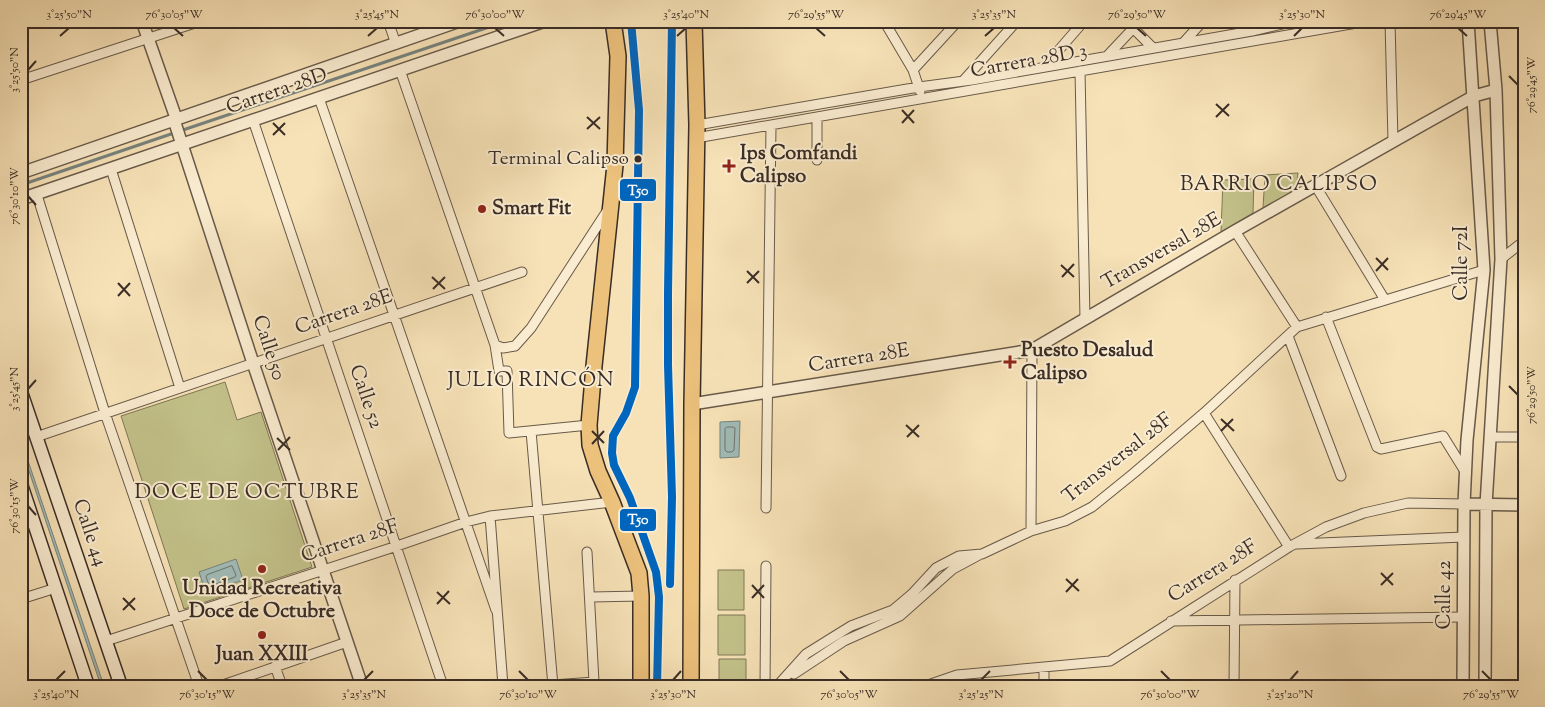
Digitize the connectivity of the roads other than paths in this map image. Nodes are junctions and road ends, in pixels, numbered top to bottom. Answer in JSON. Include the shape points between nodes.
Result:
{"nodes":[{"id":1,"x":142,"y":21,"type":"edge"},
{"id":2,"x":201,"y":21,"type":"edge"},
{"id":3,"x":388,"y":21,"type":"edge"},
{"id":4,"x":460,"y":21,"type":"edge"},
{"id":5,"x":545,"y":21,"type":"edge"},
{"id":6,"x":694,"y":21,"type":"edge"},
{"id":7,"x":958,"y":21,"type":"edge"},
{"id":8,"x":1017,"y":21,"type":"edge"},
{"id":9,"x":1084,"y":21,"type":"edge"},
{"id":10,"x":1126,"y":21,"type":"edge"},
{"id":11,"x":1203,"y":21,"type":"edge"},
{"id":12,"x":1260,"y":21,"type":"edge"},
{"id":13,"x":1295,"y":21,"type":"edge"},
{"id":14,"x":1368,"y":21,"type":"edge"},
{"id":15,"x":1390,"y":21,"type":"edge"},
{"id":16,"x":1468,"y":21,"type":"edge"},
{"id":17,"x":1490,"y":21,"type":"edge"},
{"id":18,"x":612,"y":23,"type":"edge"},
{"id":19,"x":889,"y":23,"type":"edge"},
{"id":20,"x":1136,"y":25,"type":"edge"},
{"id":21,"x":1252,"y":31,"type":"junction"},
{"id":22,"x":148,"y":38,"type":"junction"},
{"id":23,"x":1184,"y":42,"type":"junction"},
{"id":24,"x":396,"y":44,"type":"junction"},
{"id":25,"x":1152,"y":47,"type":"junction"},
{"id":26,"x":1108,"y":55,"type":"junction"},
{"id":27,"x":1045,"y":66,"type":"junction"},
{"id":28,"x":400,"y":70,"type":"junction"},
{"id":29,"x":913,"y":70,"type":"junction"},
{"id":30,"x":1080,"y":71,"type":"junction"},
{"id":31,"x":21,"y":80,"type":"edge"},
{"id":32,"x":968,"y":80,"type":"junction"},
{"id":33,"x":919,"y":87,"type":"junction"},
{"id":34,"x":974,"y":90,"type":"junction"},
{"id":35,"x":1496,"y":90,"type":"junction"},
{"id":36,"x":1474,"y":96,"type":"junction"},
{"id":37,"x":319,"y":98,"type":"junction"},
{"id":38,"x":921,"y":99,"type":"junction"},
{"id":39,"x":817,"y":118,"type":"junction"},
{"id":40,"x":253,"y":120,"type":"junction"},
{"id":41,"x":176,"y":121,"type":"junction"},
{"id":42,"x":771,"y":126,"type":"junction"},
{"id":43,"x":696,"y":132,"type":"junction"},
{"id":44,"x":1393,"y":141,"type":"junction"},
{"id":45,"x":182,"y":142,"type":"junction"},
{"id":46,"x":817,"y":160,"type":"dead end"},
{"id":47,"x":110,"y":169,"type":"junction"},
{"id":48,"x":21,"y":173,"type":"edge"},
{"id":49,"x":1315,"y":185,"type":"junction"},
{"id":50,"x":36,"y":195,"type":"junction"},
{"id":51,"x":21,"y":199,"type":"edge"},
{"id":52,"x":612,"y":203,"type":"junction"},
{"id":53,"x":1234,"y":231,"type":"junction"},
{"id":54,"x":1524,"y":241,"type":"edge"},
{"id":55,"x":1500,"y":259,"type":"junction"},
{"id":56,"x":1484,"y":270,"type":"junction"},
{"id":57,"x":522,"y":272,"type":"dead end"},
{"id":58,"x":475,"y":288,"type":"junction"},
{"id":59,"x":1385,"y":300,"type":"junction"},
{"id":60,"x":395,"y":315,"type":"junction"},
{"id":61,"x":1326,"y":317,"type":"junction"},
{"id":62,"x":1085,"y":319,"type":"junction"},
{"id":63,"x":1297,"y":327,"type":"junction"},
{"id":64,"x":1288,"y":336,"type":"junction"},
{"id":65,"x":327,"y":338,"type":"junction"},
{"id":66,"x":495,"y":345,"type":"junction"},
{"id":67,"x":1032,"y":350,"type":"junction"},
{"id":68,"x":253,"y":364,"type":"junction"},
{"id":69,"x":180,"y":388,"type":"junction"},
{"id":70,"x":21,"y":392,"type":"edge"},
{"id":71,"x":768,"y":393,"type":"junction"},
{"id":72,"x":692,"y":404,"type":"junction"},
{"id":73,"x":105,"y":413,"type":"junction"},
{"id":74,"x":1204,"y":413,"type":"junction"},
{"id":75,"x":589,"y":425,"type":"junction"},
{"id":76,"x":531,"y":430,"type":"junction"},
{"id":77,"x":1524,"y":436,"type":"edge"},
{"id":78,"x":36,"y":437,"type":"junction"},
{"id":79,"x":1490,"y":437,"type":"junction"},
{"id":80,"x":1466,"y":473,"type":"junction"},
{"id":81,"x":1341,"y":476,"type":"dead end"},
{"id":82,"x":21,"y":484,"type":"edge"},
{"id":83,"x":612,"y":502,"type":"junction"},
{"id":84,"x":1464,"y":504,"type":"junction"},
{"id":85,"x":1486,"y":504,"type":"junction"},
{"id":86,"x":1524,"y":505,"type":"edge"},
{"id":87,"x":766,"y":508,"type":"dead end"},
{"id":88,"x":538,"y":511,"type":"junction"},
{"id":89,"x":490,"y":516,"type":"junction"},
{"id":90,"x":466,"y":522,"type":"junction"},
{"id":91,"x":1031,"y":531,"type":"junction"},
{"id":92,"x":1464,"y":537,"type":"junction"},
{"id":93,"x":1291,"y":545,"type":"junction"},
{"id":94,"x":397,"y":546,"type":"junction"},
{"id":95,"x":587,"y":552,"type":"dead end"},
{"id":96,"x":766,"y":566,"type":"dead end"},
{"id":97,"x":323,"y":570,"type":"junction"},
{"id":98,"x":1235,"y":580,"type":"junction"},
{"id":99,"x":56,"y":588,"type":"junction"},
{"id":100,"x":641,"y":596,"type":"junction"},
{"id":101,"x":591,"y":597,"type":"junction"},
{"id":102,"x":21,"y":599,"type":"edge"},
{"id":103,"x":496,"y":610,"type":"junction"},
{"id":104,"x":1464,"y":617,"type":"junction"},
{"id":105,"x":176,"y":618,"type":"junction"},
{"id":106,"x":1171,"y":620,"type":"junction"},
{"id":107,"x":1235,"y":620,"type":"junction"},
{"id":108,"x":106,"y":641,"type":"junction"},
{"id":109,"x":347,"y":642,"type":"junction"},
{"id":110,"x":275,"y":666,"type":"junction"},
{"id":111,"x":1044,"y":667,"type":"junction"},
{"id":112,"x":553,"y":685,"type":"edge"},
{"id":113,"x":778,"y":685,"type":"edge"},
{"id":114,"x":88,"y":686,"type":"edge"},
{"id":115,"x":121,"y":686,"type":"edge"},
{"id":116,"x":199,"y":686,"type":"edge"},
{"id":117,"x":220,"y":686,"type":"edge"},
{"id":118,"x":282,"y":686,"type":"edge"},
{"id":119,"x":362,"y":686,"type":"edge"},
{"id":120,"x":443,"y":686,"type":"edge"},
{"id":121,"x":504,"y":686,"type":"edge"},
{"id":122,"x":641,"y":686,"type":"edge"},
{"id":123,"x":691,"y":686,"type":"edge"},
{"id":124,"x":765,"y":686,"type":"edge"},
{"id":125,"x":926,"y":686,"type":"edge"},
{"id":126,"x":1044,"y":686,"type":"edge"},
{"id":127,"x":1234,"y":686,"type":"edge"},
{"id":128,"x":1463,"y":686,"type":"edge"},
{"id":129,"x":1485,"y":686,"type":"edge"}],
"edges":[{"from":1,"to":22,"type":"street","name":"Calle 50"},
{"from":2,"to":22,"type":"street"},
{"from":3,"to":24,"type":"street"},
{"from":4,"to":24,"type":"street","name":"Carrera 28D"},
{"from":5,"to":28,"type":"street","name":"Carrera 28D"},
{"from":6,"to":43,"type":"highway"},
{"from":7,"to":29,"type":"street"},
{"from":8,"to":32,"type":"street"},
{"from":9,"to":27,"type":"street"},
{"from":10,"to":20,"type":"street"},
{"from":11,"to":23,"type":"street"},
{"from":12,"to":21,"type":"street"},
{"from":13,"to":21,"type":"street","name":"Carrera 28D 3"},
{"from":14,"to":30,"type":"street","name":"Carrera 28D 3"},
{"from":15,"to":44,"type":"street"},
{"from":16,"to":36,"type":"street","name":"Calle 72I"},
{"from":17,"to":35,"type":"street","name":"Calle 72I"},
{"from":18,"to":52,"type":"highway","via":[[618,56]]},
{"from":19,"to":29,"type":"street"},
{"from":20,"to":25,"type":"street"},
{"from":20,"to":26,"type":"street"},
{"from":21,"to":23,"type":"street","name":"Carrera 28D 3"},
{"from":22,"to":31,"type":"street"},
{"from":22,"to":41,"type":"street","name":"Calle 50"},
{"from":23,"to":25,"type":"street","name":"Carrera 28D 3"},
{"from":24,"to":41,"type":"street","name":"Carrera 28D"},
{"from":25,"to":26,"type":"street","name":"Carrera 28D 3"},
{"from":26,"to":27,"type":"street","name":"Carrera 28D 3"},
{"from":27,"to":32,"type":"street","name":"Carrera 28D 3"},
{"from":28,"to":37,"type":"street","name":"Carrera 28D"},
{"from":28,"to":58,"type":"street"},
{"from":29,"to":33,"type":"street"},
{"from":30,"to":34,"type":"street","name":"Carrera 28D 3"},
{"from":30,"to":62,"type":"street"},
{"from":32,"to":33,"type":"street","name":"Carrera 28D 3"},
{"from":32,"to":34,"type":"street"},
{"from":33,"to":38,"type":"street"},
{"from":33,"to":43,"type":"street","name":"Carrera 28D 3"},
{"from":34,"to":38,"type":"street","name":"Carrera 28D 3"},
{"from":35,"to":36,"type":"street","name":"Transversal 28E"},
{"from":35,"to":55,"type":"street","name":"Calle 72I"},
{"from":36,"to":44,"type":"street","name":"Transversal 28E"},
{"from":36,"to":56,"type":"street","name":"Calle 72I"},
{"from":37,"to":40,"type":"street","name":"Carrera 28D"},
{"from":37,"to":60,"type":"street"},
{"from":38,"to":39,"type":"street","name":"Carrera 28D 3"},
{"from":39,"to":42,"type":"street","name":"Carrera 28D 3"},
{"from":39,"to":46,"type":"street"},
{"from":40,"to":45,"type":"street","name":"Carrera 28D"},
{"from":40,"to":65,"type":"street","name":"Calle 52"},
{"from":41,"to":45,"type":"street","name":"Calle 50"},
{"from":41,"to":48,"type":"street","name":"Carrera 28D"},
{"from":42,"to":43,"type":"street","name":"Carrera 28D 3"},
{"from":42,"to":71,"type":"street"},
{"from":43,"to":72,"type":"highway"},
{"from":44,"to":49,"type":"street","name":"Transversal 28E"},
{"from":45,"to":47,"type":"street","name":"Carrera 28D"},
{"from":45,"to":68,"type":"street","name":"Calle 50"},
{"from":47,"to":50,"type":"street","name":"Carrera 28D"},
{"from":47,"to":69,"type":"street"},
{"from":49,"to":53,"type":"street","name":"Transversal 28E"},
{"from":49,"to":59,"type":"street"},
{"from":50,"to":51,"type":"street","name":"Carrera 28D"},
{"from":50,"to":73,"type":"street"},
{"from":52,"to":66,"type":"street","via":[[531,328],[515,346],[503,348]]},
{"from":52,"to":75,"type":"highway"},
{"from":53,"to":62,"type":"street","name":"Transversal 28E"},
{"from":53,"to":63,"type":"street"},
{"from":54,"to":55,"type":"street"},
{"from":55,"to":79,"type":"street","name":"Calle 72I"},
{"from":56,"to":59,"type":"street","name":"Transversal 28F"},
{"from":56,"to":80,"type":"street","name":"Calle 72I"},
{"from":57,"to":58,"type":"street","name":"Carrera 28E"},
{"from":58,"to":60,"type":"street","name":"Carrera 28E"},
{"from":58,"to":66,"type":"street"},
{"from":59,"to":61,"type":"street","name":"Transversal 28F"},
{"from":60,"to":65,"type":"street","name":"Carrera 28E"},
{"from":60,"to":90,"type":"street"},
{"from":61,"to":63,"type":"street","name":"Transversal 28F"},
{"from":61,"to":80,"type":"street","via":[[1377,447],[1381,449],[1443,436]]},
{"from":62,"to":67,"type":"street","name":"Transversal 28E"},
{"from":63,"to":64,"type":"street","name":"Transversal 28F"},
{"from":64,"to":74,"type":"street","name":"Transversal 28F"},
{"from":64,"to":81,"type":"street"},
{"from":65,"to":68,"type":"street","name":"Carrera 28E"},
{"from":65,"to":94,"type":"street","name":"Calle 52"},
{"from":66,"to":76,"type":"street","via":[[498,372],[507,371],[509,433]]},
{"from":67,"to":71,"type":"street","name":"Carrera 28E"},
{"from":67,"to":91,"type":"street"},
{"from":68,"to":69,"type":"street","name":"Carrera 28E"},
{"from":68,"to":97,"type":"street","name":"Calle 50"},
{"from":69,"to":73,"type":"street","name":"Carrera 28E"},
{"from":70,"to":78,"type":"main road","name":"Calle 44"},
{"from":71,"to":72,"type":"street","name":"Carrera 28E"},
{"from":71,"to":87,"type":"street"},
{"from":72,"to":123,"type":"highway"},
{"from":73,"to":78,"type":"street","name":"Carrera 28E"},
{"from":73,"to":105,"type":"street"},
{"from":74,"to":91,"type":"street","name":"Transversal 28F","via":[[1092,507],[1065,521]]},
{"from":74,"to":93,"type":"street"},
{"from":75,"to":76,"type":"street"},
{"from":75,"to":83,"type":"highway","via":[[590,445]]},
{"from":76,"to":88,"type":"street"},
{"from":77,"to":79,"type":"street"},
{"from":78,"to":108,"type":"main road","name":"Calle 44"},
{"from":79,"to":85,"type":"street","name":"Calle 72I"},
{"from":80,"to":84,"type":"street","name":"Calle 72I"},
{"from":82,"to":99,"type":"main road"},
{"from":83,"to":88,"type":"street","name":"Carrera 28F"},
{"from":83,"to":100,"type":"highway","via":[[639,573]]},
{"from":84,"to":85,"type":"street","name":"Carrera 28F"},
{"from":84,"to":92,"type":"street","name":"Calle 42"},
{"from":84,"to":93,"type":"street","name":"Carrera 28F","via":[[1408,503],[1364,513]]},
{"from":85,"to":86,"type":"street","name":"Carrera 28F"},
{"from":85,"to":129,"type":"street","name":"Calle 42"},
{"from":88,"to":89,"type":"street","name":"Carrera 28F"},
{"from":88,"to":112,"type":"street"},
{"from":89,"to":90,"type":"street","name":"Carrera 28F"},
{"from":89,"to":103,"type":"street"},
{"from":90,"to":94,"type":"street","name":"Carrera 28F"},
{"from":90,"to":103,"type":"street"},
{"from":91,"to":113,"type":"street","name":"Transversal 28F","via":[[982,554],[959,556],[936,568],[893,610],[851,626],[806,654]]},
{"from":92,"to":93,"type":"street"},
{"from":92,"to":104,"type":"street","name":"Calle 42"},
{"from":93,"to":98,"type":"street","name":"Carrera 28F"},
{"from":94,"to":97,"type":"street","name":"Carrera 28F"},
{"from":94,"to":120,"type":"street","name":"Calle 52"},
{"from":95,"to":101,"type":"street"},
{"from":96,"to":124,"type":"street"},
{"from":97,"to":105,"type":"street","name":"Carrera 28F"},
{"from":97,"to":109,"type":"street","name":"Calle 50"},
{"from":98,"to":106,"type":"street","name":"Carrera 28F"},
{"from":98,"to":107,"type":"street"},
{"from":99,"to":102,"type":"street"},
{"from":99,"to":114,"type":"main road"},
{"from":100,"to":101,"type":"street"},
{"from":100,"to":122,"type":"highway"},
{"from":101,"to":112,"type":"street","via":[[594,682]]},
{"from":103,"to":121,"type":"street"},
{"from":104,"to":107,"type":"street"},
{"from":104,"to":128,"type":"street","name":"Calle 42"},
{"from":105,"to":108,"type":"street","name":"Carrera 28F"},
{"from":105,"to":116,"type":"street"},
{"from":106,"to":107,"type":"street"},
{"from":106,"to":111,"type":"street","name":"Carrera 28F","via":[[1110,661]]},
{"from":107,"to":127,"type":"street"},
{"from":108,"to":115,"type":"main road","name":"Calle 44"},
{"from":109,"to":110,"type":"street"},
{"from":109,"to":119,"type":"street","name":"Calle 50"},
{"from":110,"to":117,"type":"street"},
{"from":110,"to":118,"type":"street"},
{"from":111,"to":125,"type":"street","name":"Carrera 28F","via":[[957,675]]},
{"from":111,"to":126,"type":"street"}]}
